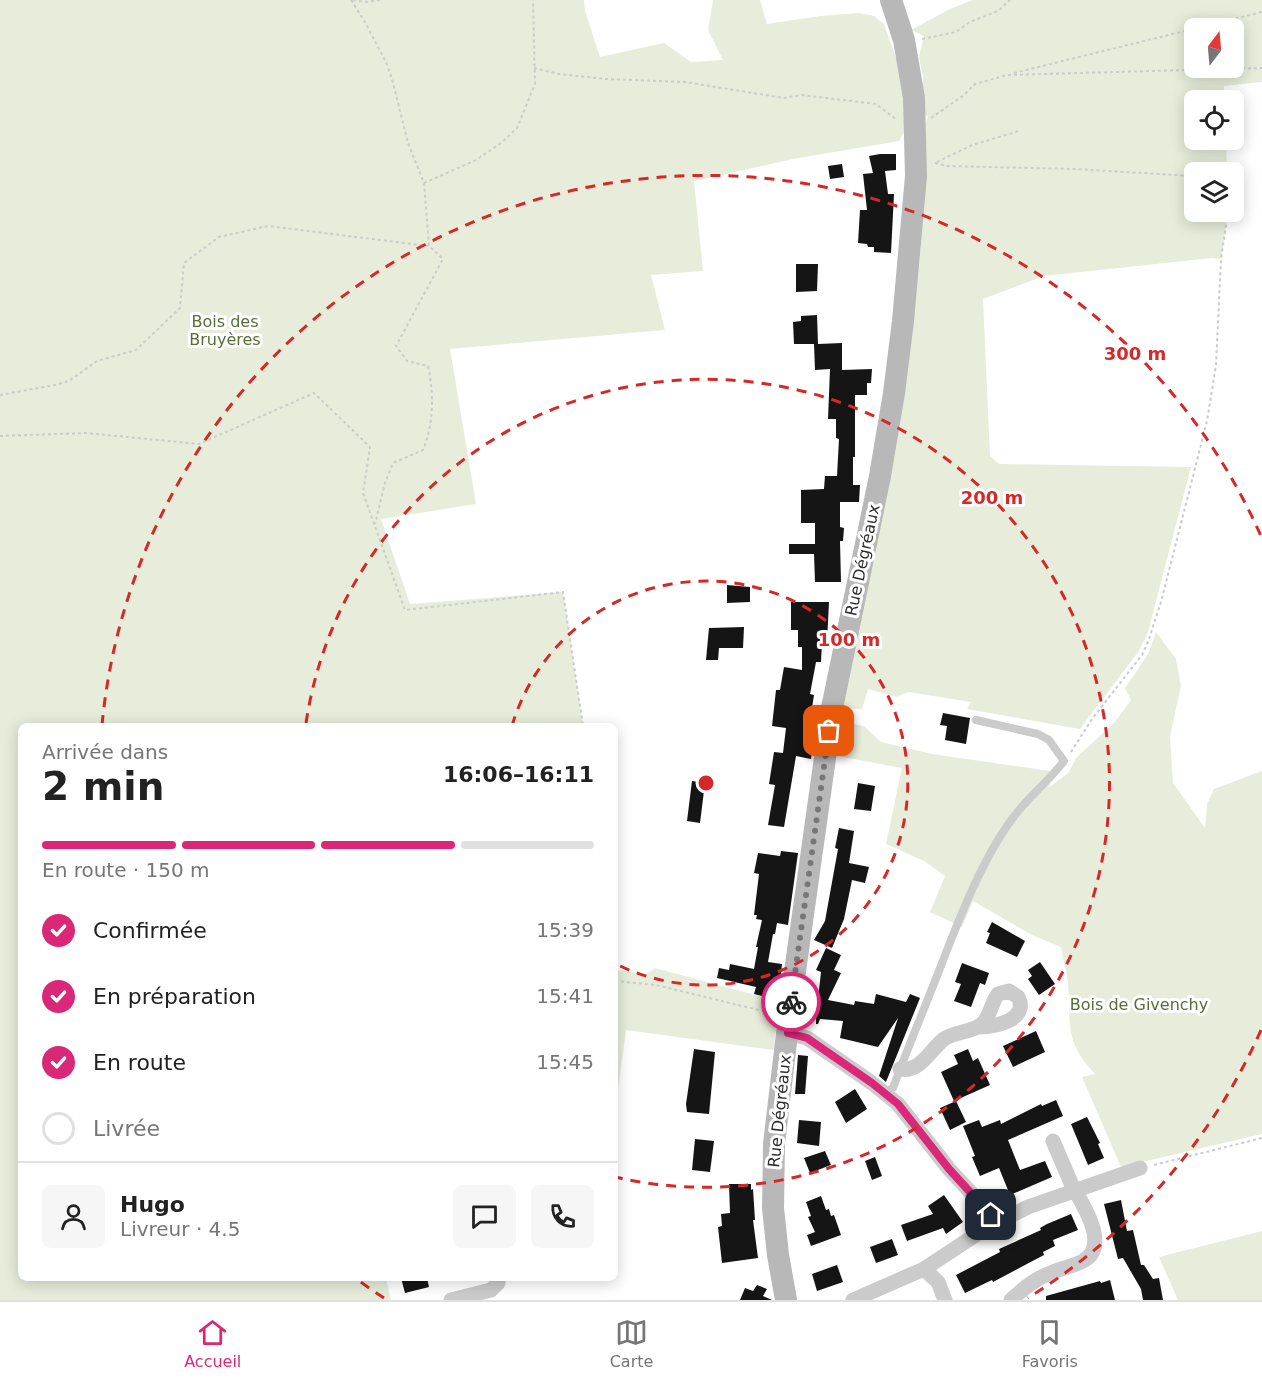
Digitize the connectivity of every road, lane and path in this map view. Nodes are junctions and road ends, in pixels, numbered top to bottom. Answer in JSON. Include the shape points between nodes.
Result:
{"nodes":[{"id":1,"x":352,"y":0,"type":"edge"},
{"id":2,"x":380,"y":0,"type":"edge"},
{"id":3,"x":533,"y":0,"type":"edge"},
{"id":4,"x":891,"y":0,"type":"edge"},
{"id":5,"x":1010,"y":0,"type":"edge"},
{"id":6,"x":1262,"y":12,"type":"edge"},
{"id":7,"x":904,"y":40,"type":"junction"},
{"id":8,"x":534,"y":68,"type":"junction"},
{"id":9,"x":1262,"y":68,"type":"edge"},
{"id":10,"x":1007,"y":75,"type":"junction"},
{"id":11,"x":940,"y":113,"type":"dead end"},
{"id":12,"x":888,"y":115,"type":"dead end"},
{"id":13,"x":1019,"y":132,"type":"dead end"},
{"id":14,"x":926,"y":164,"type":"junction"},
{"id":15,"x":1184,"y":175,"type":"edge"},
{"id":16,"x":424,"y":183,"type":"junction"},
{"id":17,"x":1227,"y":222,"type":"edge"},
{"id":18,"x":429,"y":246,"type":"junction"},
{"id":19,"x":0,"y":395,"type":"edge"},
{"id":20,"x":0,"y":436,"type":"edge"},
{"id":21,"x":375,"y":525,"type":"junction"},
{"id":22,"x":976,"y":720,"type":"dead end"},
{"id":23,"x":583,"y":723,"type":"edge"},
{"id":24,"x":1064,"y":761,"type":"junction"},
{"id":25,"x":618,"y":981,"type":"edge"},
{"id":26,"x":788,"y":1025,"type":"junction"},
{"id":27,"x":977,"y":1028,"type":"dead end"},
{"id":28,"x":900,"y":1069,"type":"junction"},
{"id":29,"x":885,"y":1092,"type":"junction"},
{"id":30,"x":1262,"y":1138,"type":"edge"},
{"id":31,"x":1053,"y":1141,"type":"dead end"},
{"id":32,"x":1140,"y":1168,"type":"joint"},
{"id":33,"x":1076,"y":1191,"type":"junction"},
{"id":34,"x":998,"y":1222,"type":"junction"},
{"id":35,"x":924,"y":1269,"type":"junction"},
{"id":36,"x":498,"y":1281,"type":"edge"},
{"id":37,"x":451,"y":1300,"type":"edge"},
{"id":38,"x":786,"y":1300,"type":"edge"},
{"id":39,"x":854,"y":1300,"type":"edge"},
{"id":40,"x":945,"y":1300,"type":"edge"},
{"id":41,"x":1011,"y":1300,"type":"edge"}],
"edges":[{"from":1,"to":2,"type":"path"},
{"from":1,"to":16,"type":"path","via":[[386,62],[408,143]]},
{"from":3,"to":8,"type":"path"},
{"from":4,"to":7,"type":"main road","name":"Rue Dégréaux"},
{"from":5,"to":7,"type":"path","via":[[998,11],[956,32]]},
{"from":6,"to":10,"type":"path"},
{"from":7,"to":14,"type":"main road","name":"Rue Dégréaux","via":[[914,98],[916,140]]},
{"from":8,"to":12,"type":"path","via":[[606,80],[686,82],[784,98],[802,95],[876,104]]},
{"from":8,"to":16,"type":"path","via":[[535,84],[517,128],[476,160]]},
{"from":9,"to":10,"type":"path"},
{"from":10,"to":11,"type":"path","via":[[975,84]]},
{"from":13,"to":14,"type":"path"},
{"from":14,"to":15,"type":"path"},
{"from":14,"to":26,"type":"main road","name":"Rue Dégréaux","via":[[894,393],[872,520],[834,697]]},
{"from":16,"to":18,"type":"path"},
{"from":17,"to":24,"type":"path","via":[[1216,365],[1207,421],[1161,602],[1136,664]]},
{"from":18,"to":19,"type":"path","via":[[268,226],[219,237],[184,263],[180,308],[136,350],[97,361],[69,381]]},
{"from":18,"to":21,"type":"path","via":[[443,259],[396,346],[407,361],[428,366],[433,391],[430,433],[423,450],[393,463]]},
{"from":20,"to":21,"type":"path","via":[[86,434],[199,444],[314,393],[370,447],[363,494]]},
{"from":21,"to":23,"type":"path","via":[[405,610],[563,592]]},
{"from":22,"to":24,"type":"lane","via":[[1038,734],[1049,740]]},
{"from":24,"to":28,"type":"lane","via":[[1029,797],[991,853],[951,938]]},
{"from":25,"to":26,"type":"path","via":[[656,985]]},
{"from":26,"to":29,"type":"street"},
{"from":26,"to":38,"type":"main road","name":"Rue Dégréaux","via":[[773,1164],[773,1208]]},
{"from":27,"to":28,"type":"street","via":[[947,1037],[915,1068]]},
{"from":28,"to":29,"type":"lane","via":[[893,1088]]},
{"from":29,"to":34,"type":"street"},
{"from":30,"to":32,"type":"path"},
{"from":31,"to":33,"type":"street"},
{"from":32,"to":33,"type":"street"},
{"from":33,"to":34,"type":"street"},
{"from":33,"to":41,"type":"street","via":[[1089,1213],[1092,1252],[1081,1263],[1030,1283]]},
{"from":34,"to":35,"type":"street"},
{"from":35,"to":39,"type":"street"},
{"from":35,"to":40,"type":"street","via":[[938,1282]]},
{"from":36,"to":37,"type":"street","via":[[491,1290]]}]}
